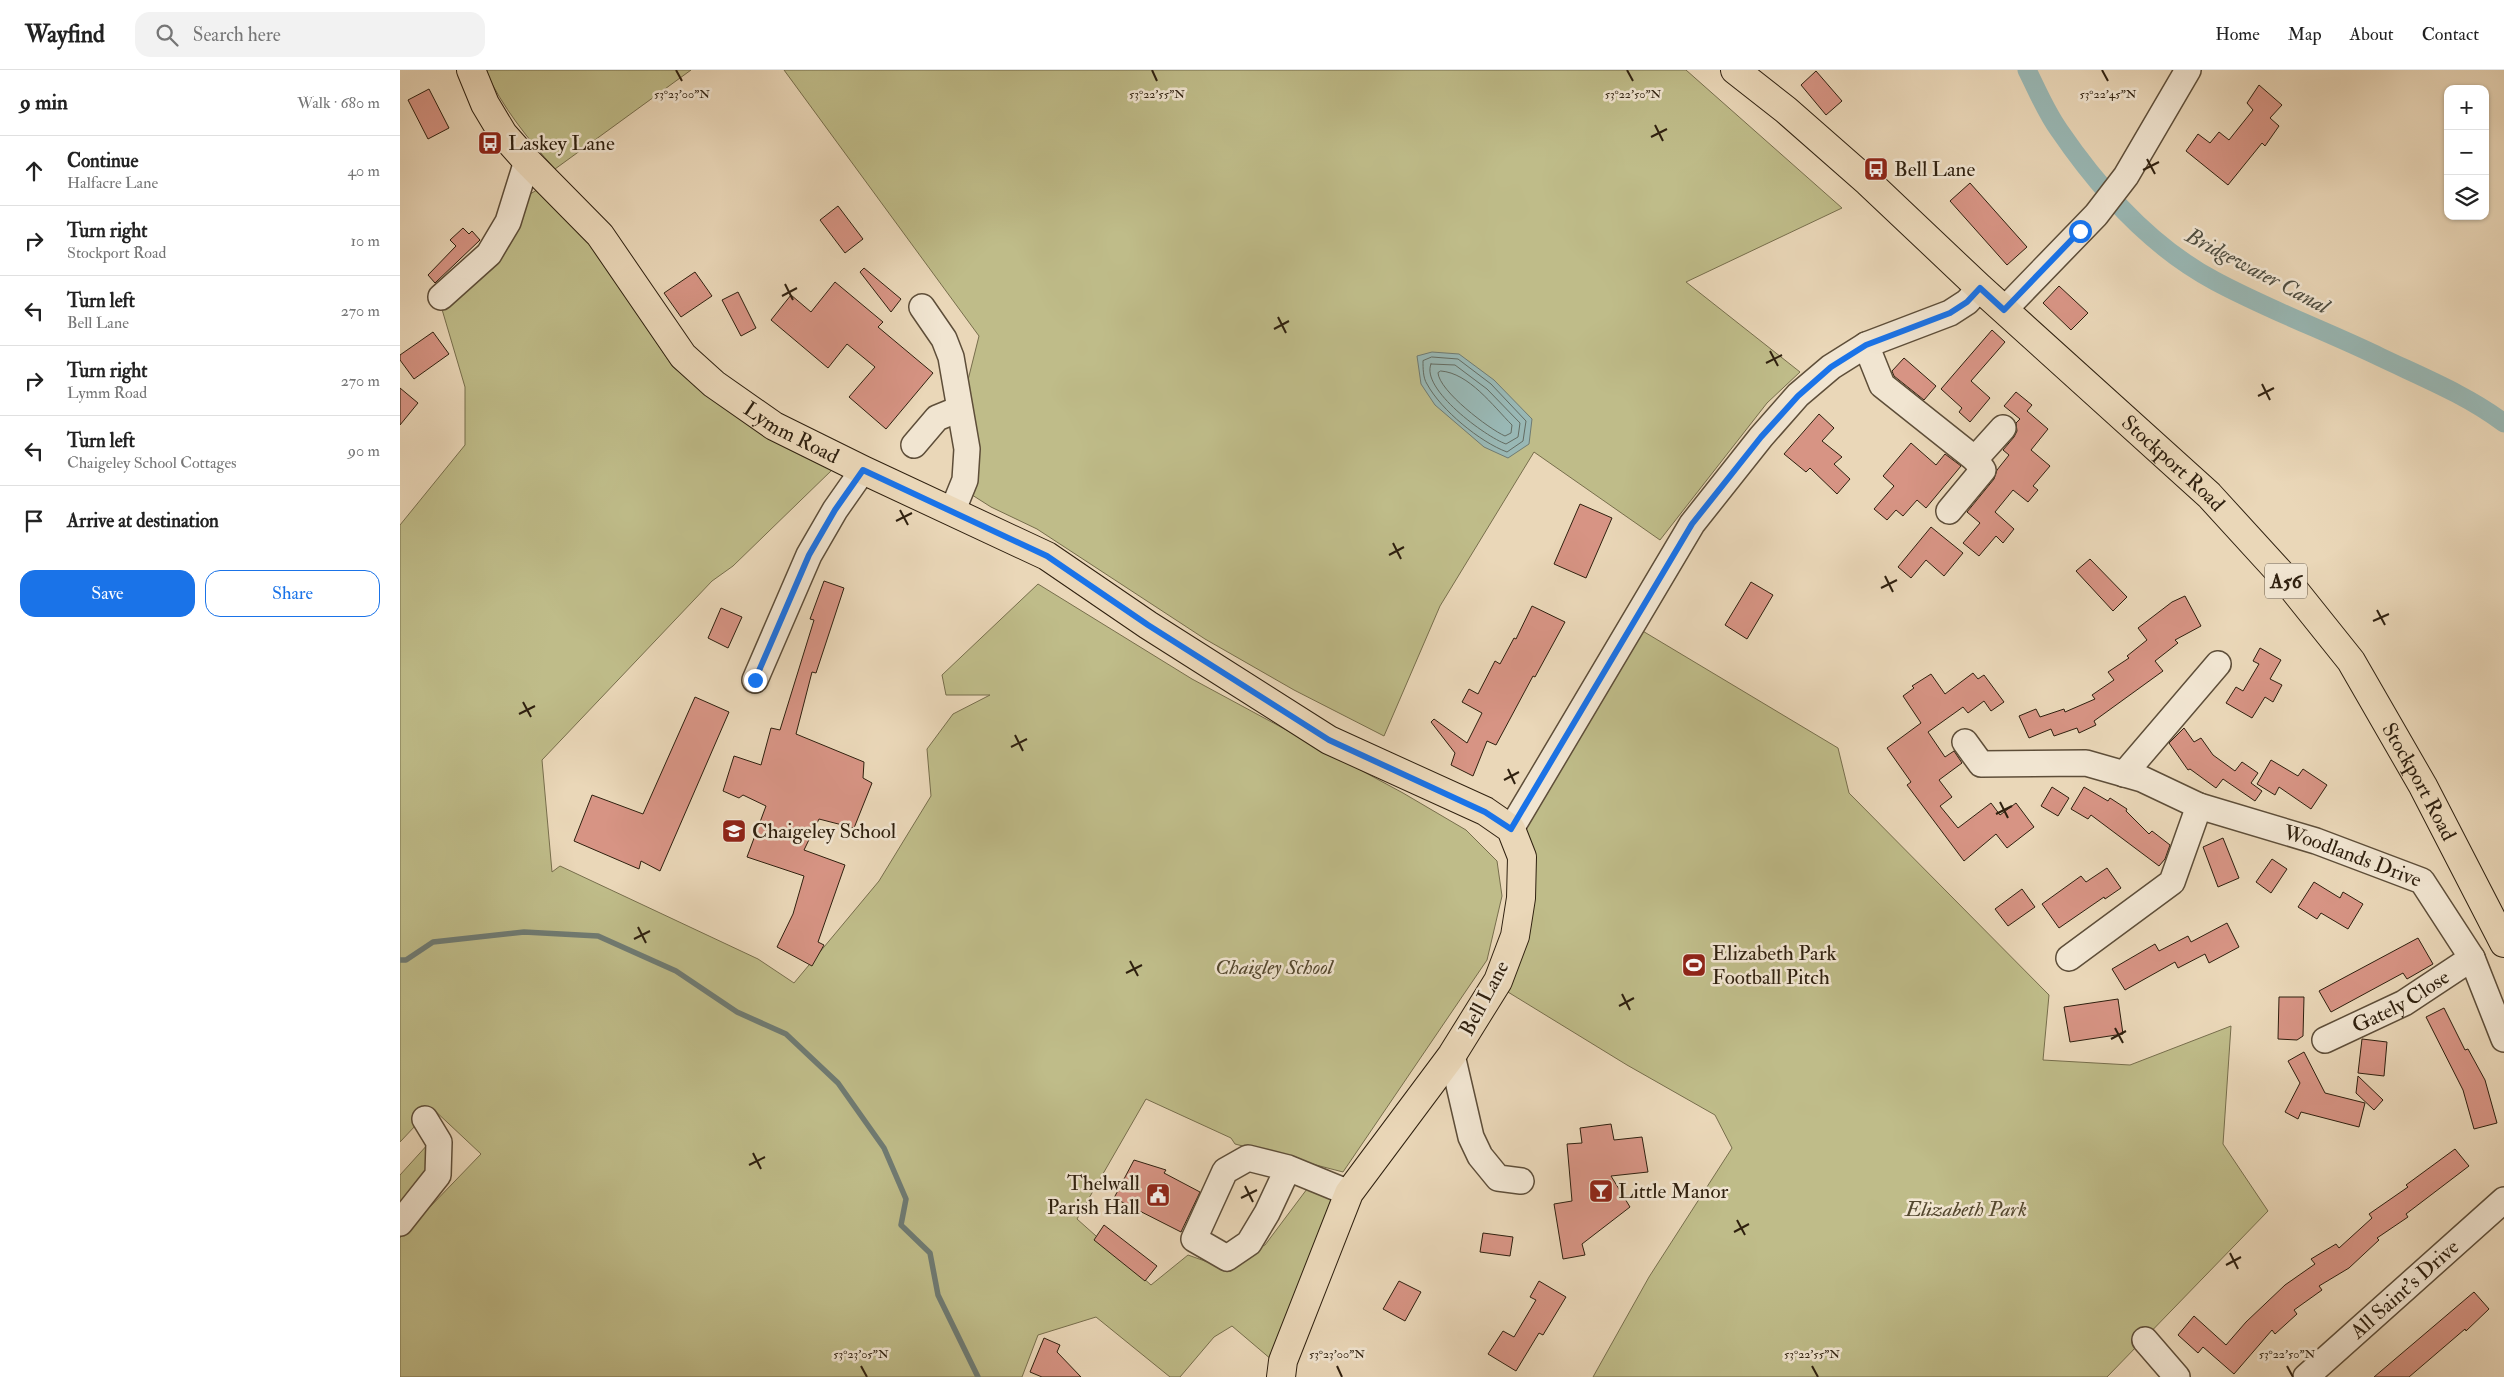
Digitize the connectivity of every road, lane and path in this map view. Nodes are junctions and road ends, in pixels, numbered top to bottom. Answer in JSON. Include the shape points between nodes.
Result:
{"nodes":[{"id":1,"x":471,"y":70,"type":"edge"},
{"id":2,"x":1735,"y":70,"type":"edge"},
{"id":3,"x":2188,"y":70,"type":"edge"},
{"id":4,"x":527,"y":162,"type":"junction"},
{"id":5,"x":1980,"y":288,"type":"junction"},
{"id":6,"x":441,"y":297,"type":"dead end"},
{"id":7,"x":922,"y":307,"type":"dead end"},
{"id":8,"x":2004,"y":310,"type":"junction"},
{"id":9,"x":1866,"y":345,"type":"junction"},
{"id":10,"x":959,"y":409,"type":"junction"},
{"id":11,"x":2003,"y":428,"type":"dead end"},
{"id":12,"x":914,"y":445,"type":"dead end"},
{"id":13,"x":1975,"y":459,"type":"junction"},
{"id":14,"x":863,"y":470,"type":"junction"},
{"id":15,"x":1949,"y":511,"type":"dead end"},
{"id":16,"x":952,"y":512,"type":"junction"},
{"id":17,"x":2218,"y":664,"type":"dead end"},
{"id":18,"x":755,"y":680,"type":"dead end"},
{"id":19,"x":1965,"y":742,"type":"dead end"},
{"id":20,"x":2124,"y":774,"type":"junction"},
{"id":21,"x":2200,"y":806,"type":"junction"},
{"id":22,"x":1511,"y":829,"type":"junction"},
{"id":23,"x":2504,"y":943,"type":"edge"},
{"id":24,"x":2069,"y":958,"type":"dead end"},
{"id":25,"x":2472,"y":958,"type":"junction"},
{"id":26,"x":2504,"y":1038,"type":"edge"},
{"id":27,"x":2325,"y":1040,"type":"dead end"},
{"id":28,"x":1452,"y":1055,"type":"junction"},
{"id":29,"x":425,"y":1119,"type":"dead end"},
{"id":30,"x":1288,"y":1168,"type":"dead end"},
{"id":31,"x":1521,"y":1181,"type":"dead end"},
{"id":32,"x":1349,"y":1193,"type":"junction"},
{"id":33,"x":2504,"y":1200,"type":"edge"},
{"id":34,"x":400,"y":1223,"type":"edge"},
{"id":35,"x":2145,"y":1340,"type":"dead end"},
{"id":36,"x":1282,"y":1377,"type":"edge"},
{"id":37,"x":2177,"y":1377,"type":"edge"},
{"id":38,"x":2306,"y":1377,"type":"edge"}],
"edges":[{"from":1,"to":4,"type":"main road","name":"Lymm Road","via":[[485,104],[503,134]]},
{"from":2,"to":5,"type":"main road","name":"Stockport Road","number":"A56","via":[[1868,182]]},
{"from":3,"to":8,"type":"street","via":[[2126,176],[2096,215]]},
{"from":4,"to":6,"type":"street","via":[[508,222],[489,254]]},
{"from":4,"to":14,"type":"main road","name":"Lymm Road","via":[[600,235],[683,356],[714,384],[774,426]]},
{"from":5,"to":8,"type":"main road","name":"Stockport Road","number":"A56"},
{"from":5,"to":9,"type":"street","via":[[1950,313]]},
{"from":7,"to":10,"type":"street","via":[[944,339],[951,357]]},
{"from":8,"to":23,"type":"main road","name":"Stockport Road","number":"A56","via":[[2209,495],[2282,576],[2351,661],[2423,786]]},
{"from":9,"to":13,"type":"street","via":[[1882,385]]},
{"from":9,"to":22,"type":"street","via":[[1831,367],[1798,396],[1692,524]]},
{"from":10,"to":12,"type":"street","via":[[937,418]]},
{"from":10,"to":16,"type":"street","via":[[968,463]]},
{"from":11,"to":13,"type":"street"},
{"from":13,"to":15,"type":"street","via":[[1983,470]]},
{"from":14,"to":16,"type":"main road","name":"Lymm Road"},
{"from":14,"to":18,"type":"street","via":[[809,555]]},
{"from":16,"to":22,"type":"main road","name":"Lymm Road","via":[[1047,556],[1148,625],[1329,740],[1485,812]]},
{"from":17,"to":20,"type":"street"},
{"from":19,"to":20,"type":"street","name":"Woodlands Drive","via":[[1981,764],[2086,764]]},
{"from":20,"to":21,"type":"street","name":"Woodlands Drive","via":[[2142,778]]},
{"from":21,"to":24,"type":"street","via":[[2172,882]]},
{"from":21,"to":25,"type":"street","name":"Woodlands Drive","via":[[2316,840],[2422,881]]},
{"from":22,"to":28,"type":"main road","name":"Bell Lane","via":[[1522,857],[1521,898],[1515,936],[1498,981]]},
{"from":25,"to":26,"type":"street","name":"Woodlands Drive"},
{"from":25,"to":27,"type":"street","name":"Gately Close","via":[[2404,1003]]},
{"from":28,"to":31,"type":"street","via":[[1471,1137],[1480,1156],[1498,1178]]},
{"from":28,"to":32,"type":"main road","name":"Bell Lane"},
{"from":29,"to":34,"type":"street","via":[[439,1142],[438,1175]]},
{"from":30,"to":32,"type":"street"},
{"from":32,"to":36,"type":"main road","name":"Bell Lane","via":[[1284,1361]]},
{"from":33,"to":38,"type":"street","name":"All Saint's Drive"},
{"from":35,"to":37,"type":"street"}]}
